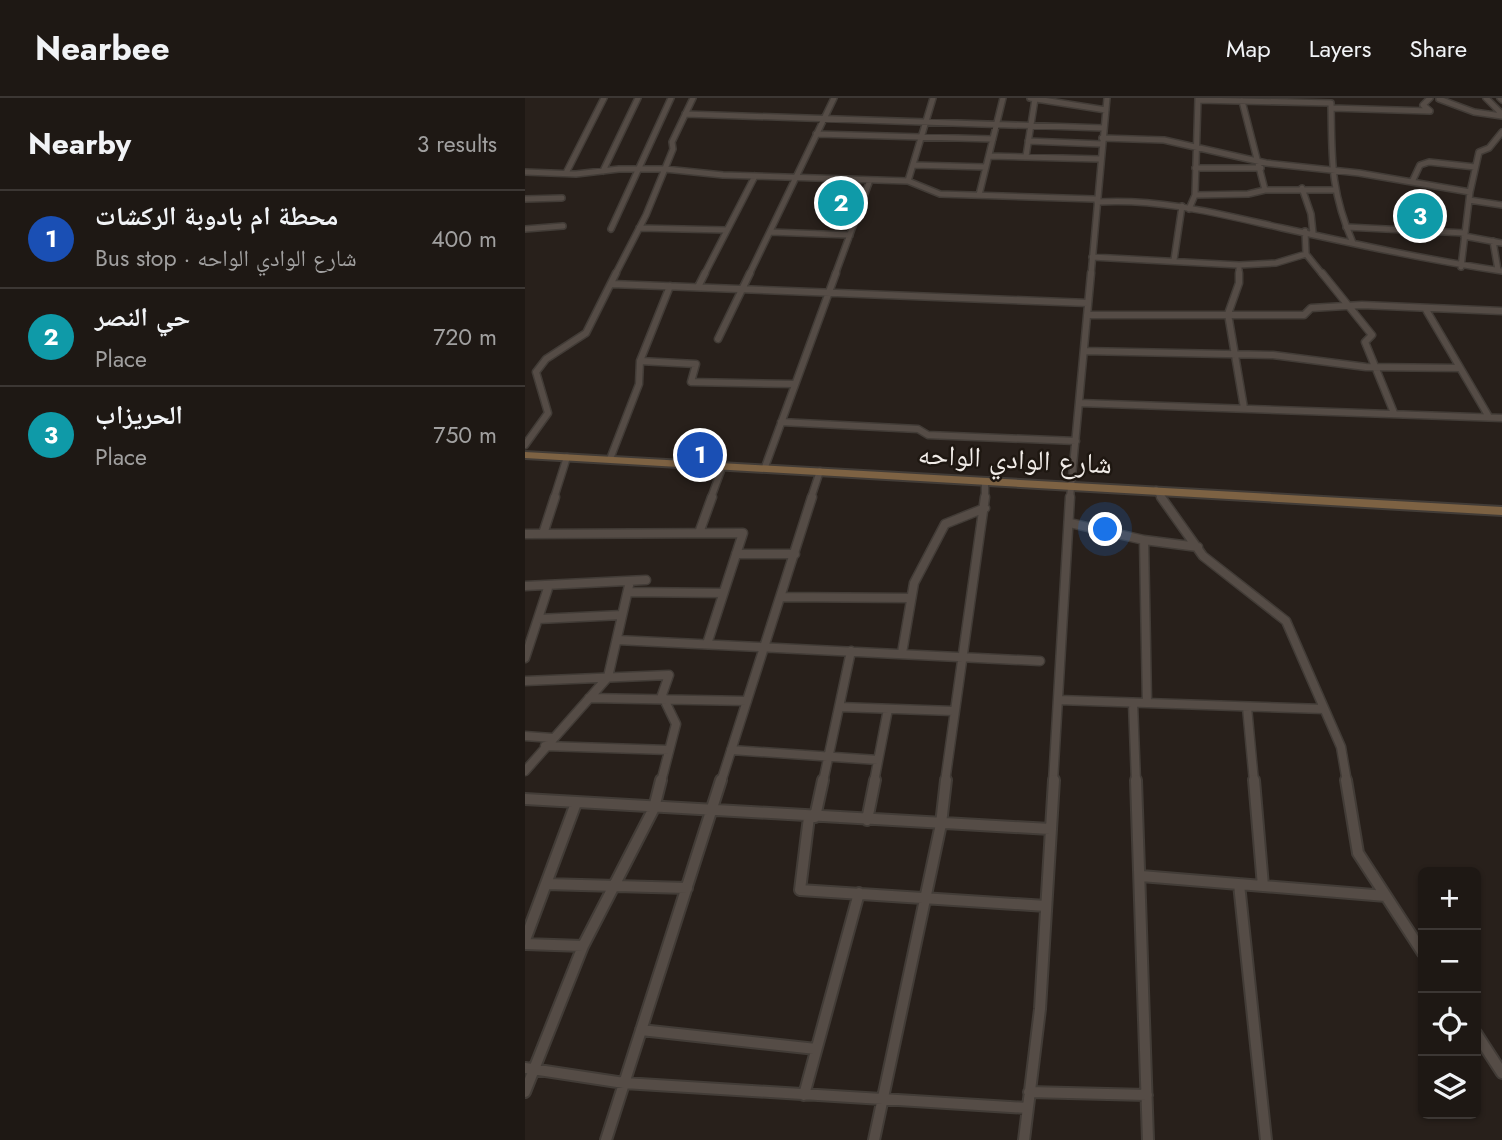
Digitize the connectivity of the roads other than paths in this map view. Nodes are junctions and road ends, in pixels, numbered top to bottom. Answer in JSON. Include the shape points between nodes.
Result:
{"nodes":[{"id":1,"x":604,"y":98,"type":"edge"},
{"id":2,"x":638,"y":98,"type":"edge"},
{"id":3,"x":671,"y":98,"type":"edge"},
{"id":4,"x":693,"y":98,"type":"edge"},
{"id":5,"x":834,"y":98,"type":"edge"},
{"id":6,"x":933,"y":98,"type":"edge"},
{"id":7,"x":1003,"y":98,"type":"edge"},
{"id":8,"x":1032,"y":98,"type":"edge"},
{"id":9,"x":1107,"y":98,"type":"edge"},
{"id":10,"x":1449,"y":98,"type":"edge"},
{"id":11,"x":1486,"y":98,"type":"edge"},
{"id":12,"x":1198,"y":99,"type":"edge"},
{"id":13,"x":1428,"y":99,"type":"edge"},
{"id":14,"x":1439,"y":99,"type":"edge"},
{"id":15,"x":1059,"y":100,"type":"edge"},
{"id":16,"x":1242,"y":102,"type":"junction"},
{"id":17,"x":1331,"y":108,"type":"junction"},
{"id":18,"x":1106,"y":110,"type":"junction"},
{"id":19,"x":685,"y":114,"type":"junction"},
{"id":20,"x":1502,"y":115,"type":"edge"},
{"id":21,"x":824,"y":119,"type":"junction"},
{"id":22,"x":926,"y":122,"type":"junction"},
{"id":23,"x":996,"y":125,"type":"junction"},
{"id":24,"x":1031,"y":126,"type":"junction"},
{"id":25,"x":1104,"y":128,"type":"junction"},
{"id":26,"x":1502,"y":132,"type":"edge"},
{"id":27,"x":816,"y":134,"type":"junction"},
{"id":28,"x":922,"y":137,"type":"junction"},
{"id":29,"x":993,"y":139,"type":"junction"},
{"id":30,"x":1028,"y":141,"type":"junction"},
{"id":31,"x":1102,"y":141,"type":"junction"},
{"id":32,"x":1195,"y":146,"type":"junction"},
{"id":33,"x":989,"y":156,"type":"junction"},
{"id":34,"x":1026,"y":156,"type":"junction"},
{"id":35,"x":1100,"y":159,"type":"junction"},
{"id":36,"x":913,"y":164,"type":"junction"},
{"id":37,"x":1261,"y":164,"type":"junction"},
{"id":38,"x":986,"y":167,"type":"junction"},
{"id":39,"x":1475,"y":167,"type":"junction"},
{"id":40,"x":1195,"y":168,"type":"junction"},
{"id":41,"x":641,"y":169,"type":"junction"},
{"id":42,"x":665,"y":169,"type":"junction"},
{"id":43,"x":1332,"y":170,"type":"junction"},
{"id":44,"x":603,"y":171,"type":"junction"},
{"id":45,"x":525,"y":172,"type":"edge"},
{"id":46,"x":566,"y":173,"type":"junction"},
{"id":47,"x":755,"y":176,"type":"junction"},
{"id":48,"x":796,"y":178,"type":"junction"},
{"id":49,"x":870,"y":180,"type":"junction"},
{"id":50,"x":908,"y":181,"type":"junction"},
{"id":51,"x":1412,"y":182,"type":"junction"},
{"id":52,"x":1302,"y":188,"type":"junction"},
{"id":53,"x":1265,"y":190,"type":"junction"},
{"id":54,"x":1335,"y":190,"type":"junction"},
{"id":55,"x":1470,"y":192,"type":"junction"},
{"id":56,"x":979,"y":195,"type":"junction"},
{"id":57,"x":1195,"y":195,"type":"junction"},
{"id":58,"x":562,"y":198,"type":"dead end"},
{"id":59,"x":525,"y":199,"type":"edge"},
{"id":60,"x":1096,"y":200,"type":"junction"},
{"id":61,"x":1469,"y":200,"type":"junction"},
{"id":62,"x":1502,"y":205,"type":"edge"},
{"id":63,"x":1182,"y":206,"type":"junction"},
{"id":64,"x":1189,"y":209,"type":"junction"},
{"id":65,"x":563,"y":226,"type":"dead end"},
{"id":66,"x":1346,"y":227,"type":"junction"},
{"id":67,"x":525,"y":229,"type":"edge"},
{"id":68,"x":611,"y":229,"type":"dead end"},
{"id":69,"x":639,"y":229,"type":"junction"},
{"id":70,"x":727,"y":230,"type":"junction"},
{"id":71,"x":770,"y":232,"type":"junction"},
{"id":72,"x":1309,"y":232,"type":"junction"},
{"id":73,"x":850,"y":235,"type":"junction"},
{"id":74,"x":1465,"y":235,"type":"junction"},
{"id":75,"x":1493,"y":241,"type":"junction"},
{"id":76,"x":1353,"y":243,"type":"junction"},
{"id":77,"x":1502,"y":243,"type":"edge"},
{"id":78,"x":1305,"y":254,"type":"junction"},
{"id":79,"x":1093,"y":257,"type":"junction"},
{"id":80,"x":1174,"y":260,"type":"junction"},
{"id":81,"x":1239,"y":265,"type":"junction"},
{"id":82,"x":1461,"y":267,"type":"junction"},
{"id":83,"x":1500,"y":270,"type":"edge"},
{"id":84,"x":613,"y":284,"type":"junction"},
{"id":85,"x":670,"y":286,"type":"junction"},
{"id":86,"x":698,"y":287,"type":"junction"},
{"id":87,"x":743,"y":289,"type":"junction"},
{"id":88,"x":829,"y":292,"type":"junction"},
{"id":89,"x":1088,"y":303,"type":"junction"},
{"id":90,"x":1348,"y":306,"type":"junction"},
{"id":91,"x":1425,"y":308,"type":"junction"},
{"id":92,"x":1502,"y":311,"type":"edge"},
{"id":93,"x":1228,"y":314,"type":"junction"},
{"id":94,"x":1087,"y":315,"type":"junction"},
{"id":95,"x":718,"y":339,"type":"dead end"},
{"id":96,"x":1084,"y":351,"type":"junction"},
{"id":97,"x":1235,"y":354,"type":"junction"},
{"id":98,"x":640,"y":362,"type":"junction"},
{"id":99,"x":1376,"y":367,"type":"junction"},
{"id":100,"x":1460,"y":368,"type":"junction"},
{"id":101,"x":795,"y":384,"type":"junction"},
{"id":102,"x":1079,"y":403,"type":"junction"},
{"id":103,"x":1244,"y":408,"type":"junction"},
{"id":104,"x":1394,"y":413,"type":"junction"},
{"id":105,"x":1489,"y":417,"type":"junction"},
{"id":106,"x":1502,"y":418,"type":"edge"},
{"id":107,"x":781,"y":422,"type":"junction"},
{"id":108,"x":1076,"y":441,"type":"junction"},
{"id":109,"x":525,"y":445,"type":"edge"},
{"id":110,"x":525,"y":455,"type":"edge"},
{"id":111,"x":567,"y":457,"type":"junction"},
{"id":112,"x":610,"y":459,"type":"junction"},
{"id":113,"x":723,"y":465,"type":"junction"},
{"id":114,"x":765,"y":467,"type":"junction"},
{"id":115,"x":820,"y":471,"type":"junction"},
{"id":116,"x":985,"y":481,"type":"junction"},
{"id":117,"x":1071,"y":485,"type":"junction"},
{"id":118,"x":1156,"y":490,"type":"junction"},
{"id":119,"x":985,"y":508,"type":"junction"},
{"id":120,"x":1502,"y":511,"type":"edge"},
{"id":121,"x":1070,"y":523,"type":"junction"},
{"id":122,"x":699,"y":533,"type":"junction"},
{"id":123,"x":525,"y":534,"type":"edge"},
{"id":124,"x":543,"y":534,"type":"junction"},
{"id":125,"x":1144,"y":540,"type":"junction"},
{"id":126,"x":1198,"y":547,"type":"junction"},
{"id":127,"x":736,"y":554,"type":"junction"},
{"id":128,"x":795,"y":554,"type":"junction"},
{"id":129,"x":630,"y":580,"type":"junction"},
{"id":130,"x":646,"y":580,"type":"dead end"},
{"id":131,"x":549,"y":585,"type":"junction"},
{"id":132,"x":525,"y":586,"type":"edge"},
{"id":133,"x":628,"y":592,"type":"junction"},
{"id":134,"x":723,"y":593,"type":"junction"},
{"id":135,"x":781,"y":597,"type":"junction"},
{"id":136,"x":911,"y":598,"type":"junction"},
{"id":137,"x":622,"y":615,"type":"junction"},
{"id":138,"x":538,"y":619,"type":"junction"},
{"id":139,"x":617,"y":640,"type":"junction"},
{"id":140,"x":707,"y":644,"type":"junction"},
{"id":141,"x":765,"y":646,"type":"junction"},
{"id":142,"x":851,"y":650,"type":"junction"},
{"id":143,"x":902,"y":653,"type":"junction"},
{"id":144,"x":965,"y":657,"type":"junction"},
{"id":145,"x":525,"y":659,"type":"edge"},
{"id":146,"x":1040,"y":661,"type":"dead end"},
{"id":147,"x":608,"y":677,"type":"junction"},
{"id":148,"x":525,"y":681,"type":"edge"},
{"id":149,"x":589,"y":698,"type":"junction"},
{"id":150,"x":664,"y":699,"type":"junction"},
{"id":151,"x":1059,"y":700,"type":"junction"},
{"id":152,"x":747,"y":701,"type":"junction"},
{"id":153,"x":1133,"y":703,"type":"junction"},
{"id":154,"x":1147,"y":703,"type":"junction"},
{"id":155,"x":1247,"y":707,"type":"junction"},
{"id":156,"x":839,"y":708,"type":"junction"},
{"id":157,"x":888,"y":709,"type":"junction"},
{"id":158,"x":1324,"y":709,"type":"junction"},
{"id":159,"x":953,"y":711,"type":"junction"},
{"id":160,"x":525,"y":736,"type":"edge"},
{"id":161,"x":552,"y":738,"type":"junction"},
{"id":162,"x":545,"y":746,"type":"junction"},
{"id":163,"x":669,"y":750,"type":"junction"},
{"id":164,"x":731,"y":750,"type":"junction"},
{"id":165,"x":828,"y":756,"type":"junction"},
{"id":166,"x":879,"y":760,"type":"junction"},
{"id":167,"x":525,"y":771,"type":"edge"},
{"id":168,"x":525,"y":800,"type":"edge"},
{"id":169,"x":576,"y":803,"type":"junction"},
{"id":170,"x":654,"y":808,"type":"junction"},
{"id":171,"x":711,"y":812,"type":"junction"},
{"id":172,"x":812,"y":817,"type":"junction"},
{"id":173,"x":867,"y":820,"type":"junction"},
{"id":174,"x":941,"y":824,"type":"junction"},
{"id":175,"x":1050,"y":829,"type":"junction"},
{"id":176,"x":1141,"y":876,"type":"junction"},
{"id":177,"x":546,"y":884,"type":"junction"},
{"id":178,"x":1239,"y":884,"type":"junction"},
{"id":179,"x":614,"y":886,"type":"junction"},
{"id":180,"x":1263,"y":886,"type":"junction"},
{"id":181,"x":687,"y":888,"type":"junction"},
{"id":182,"x":859,"y":893,"type":"junction"},
{"id":183,"x":1386,"y":896,"type":"junction"},
{"id":184,"x":925,"y":897,"type":"junction"},
{"id":185,"x":1046,"y":906,"type":"junction"},
{"id":186,"x":525,"y":942,"type":"edge"},
{"id":187,"x":1418,"y":945,"type":"edge"},
{"id":188,"x":583,"y":946,"type":"junction"},
{"id":189,"x":641,"y":1030,"type":"junction"},
{"id":190,"x":1481,"y":1041,"type":"edge"},
{"id":191,"x":816,"y":1049,"type":"junction"},
{"id":192,"x":530,"y":1069,"type":"edge"},
{"id":193,"x":1502,"y":1073,"type":"edge"},
{"id":194,"x":624,"y":1083,"type":"junction"},
{"id":195,"x":1029,"y":1092,"type":"junction"},
{"id":196,"x":525,"y":1093,"type":"edge"},
{"id":197,"x":804,"y":1095,"type":"junction"},
{"id":198,"x":1147,"y":1095,"type":"junction"},
{"id":199,"x":882,"y":1099,"type":"junction"},
{"id":200,"x":1027,"y":1108,"type":"junction"},
{"id":201,"x":606,"y":1140,"type":"edge"},
{"id":202,"x":874,"y":1140,"type":"edge"},
{"id":203,"x":1024,"y":1140,"type":"edge"},
{"id":204,"x":1148,"y":1140,"type":"edge"},
{"id":205,"x":1266,"y":1140,"type":"edge"}],
"edges":[{"from":1,"to":46,"type":"street"},
{"from":2,"to":44,"type":"street"},
{"from":3,"to":41,"type":"street"},
{"from":4,"to":19,"type":"street"},
{"from":5,"to":21,"type":"street"},
{"from":6,"to":22,"type":"street"},
{"from":7,"to":23,"type":"street"},
{"from":8,"to":15,"type":"street"},
{"from":8,"to":24,"type":"street"},
{"from":9,"to":18,"type":"street"},
{"from":10,"to":14,"type":"street"},
{"from":11,"to":20,"type":"street"},
{"from":12,"to":16,"type":"street"},
{"from":12,"to":32,"type":"street"},
{"from":13,"to":14,"type":"street"},
{"from":13,"to":17,"type":"street","via":[[1423,105],[1430,111]]},
{"from":14,"to":20,"type":"street","via":[[1474,112]]},
{"from":15,"to":18,"type":"street"},
{"from":16,"to":17,"type":"street","via":[[1331,103]]},
{"from":16,"to":37,"type":"street"},
{"from":17,"to":43,"type":"street"},
{"from":18,"to":25,"type":"street"},
{"from":19,"to":21,"type":"street"},
{"from":19,"to":42,"type":"street"},
{"from":21,"to":22,"type":"street"},
{"from":21,"to":27,"type":"street"},
{"from":22,"to":23,"type":"street"},
{"from":22,"to":28,"type":"street"},
{"from":23,"to":24,"type":"street"},
{"from":23,"to":29,"type":"street"},
{"from":24,"to":25,"type":"street"},
{"from":24,"to":30,"type":"street"},
{"from":25,"to":31,"type":"street"},
{"from":26,"to":39,"type":"street","via":[[1489,148],[1479,152]]},
{"from":27,"to":28,"type":"street"},
{"from":27,"to":48,"type":"street"},
{"from":28,"to":29,"type":"street"},
{"from":28,"to":36,"type":"street"},
{"from":29,"to":33,"type":"street"},
{"from":30,"to":31,"type":"street"},
{"from":30,"to":34,"type":"street"},
{"from":31,"to":32,"type":"street"},
{"from":31,"to":35,"type":"street"},
{"from":32,"to":37,"type":"street"},
{"from":32,"to":40,"type":"street"},
{"from":33,"to":34,"type":"street"},
{"from":33,"to":38,"type":"street"},
{"from":34,"to":35,"type":"street"},
{"from":35,"to":60,"type":"street"},
{"from":36,"to":38,"type":"street"},
{"from":36,"to":50,"type":"street"},
{"from":37,"to":40,"type":"street"},
{"from":37,"to":43,"type":"street"},
{"from":37,"to":53,"type":"street"},
{"from":38,"to":56,"type":"street"},
{"from":39,"to":51,"type":"street","via":[[1429,162],[1420,165]]},
{"from":39,"to":55,"type":"street"},
{"from":40,"to":57,"type":"street"},
{"from":41,"to":42,"type":"street"},
{"from":41,"to":44,"type":"street"},
{"from":41,"to":68,"type":"street"},
{"from":42,"to":47,"type":"street"},
{"from":42,"to":69,"type":"street"},
{"from":43,"to":51,"type":"street"},
{"from":43,"to":54,"type":"street"},
{"from":44,"to":46,"type":"street"},
{"from":45,"to":46,"type":"street"},
{"from":47,"to":48,"type":"street"},
{"from":47,"to":70,"type":"street"},
{"from":48,"to":49,"type":"street"},
{"from":48,"to":71,"type":"street"},
{"from":49,"to":50,"type":"street"},
{"from":49,"to":73,"type":"street"},
{"from":50,"to":56,"type":"street","via":[[940,194]]},
{"from":51,"to":55,"type":"street"},
{"from":52,"to":53,"type":"street"},
{"from":52,"to":54,"type":"street"},
{"from":52,"to":72,"type":"street","via":[[1311,214]]},
{"from":53,"to":57,"type":"street"},
{"from":54,"to":66,"type":"street"},
{"from":55,"to":61,"type":"street"},
{"from":56,"to":60,"type":"street"},
{"from":57,"to":64,"type":"street"},
{"from":58,"to":59,"type":"street"},
{"from":60,"to":63,"type":"street"},
{"from":60,"to":79,"type":"street"},
{"from":61,"to":62,"type":"street"},
{"from":61,"to":74,"type":"street"},
{"from":63,"to":64,"type":"street"},
{"from":63,"to":80,"type":"street"},
{"from":64,"to":72,"type":"street"},
{"from":65,"to":67,"type":"street"},
{"from":66,"to":74,"type":"street"},
{"from":66,"to":76,"type":"street"},
{"from":69,"to":70,"type":"street"},
{"from":69,"to":84,"type":"street"},
{"from":70,"to":86,"type":"street"},
{"from":71,"to":73,"type":"street"},
{"from":71,"to":87,"type":"street"},
{"from":72,"to":76,"type":"street"},
{"from":72,"to":78,"type":"street"},
{"from":73,"to":88,"type":"street"},
{"from":74,"to":75,"type":"street"},
{"from":74,"to":82,"type":"street"},
{"from":75,"to":77,"type":"street"},
{"from":75,"to":83,"type":"street"},
{"from":76,"to":82,"type":"street"},
{"from":78,"to":81,"type":"street","via":[[1276,264]]},
{"from":78,"to":90,"type":"street"},
{"from":79,"to":80,"type":"street"},
{"from":79,"to":89,"type":"street"},
{"from":80,"to":81,"type":"street"},
{"from":81,"to":93,"type":"street","via":[[1239,283]]},
{"from":82,"to":83,"type":"street"},
{"from":84,"to":85,"type":"street"},
{"from":84,"to":109,"type":"street","via":[[586,333],[546,359],[536,372],[548,412]]},
{"from":85,"to":86,"type":"street"},
{"from":85,"to":98,"type":"street"},
{"from":86,"to":87,"type":"street"},
{"from":87,"to":88,"type":"street"},
{"from":87,"to":95,"type":"street"},
{"from":88,"to":89,"type":"street"},
{"from":88,"to":101,"type":"street"},
{"from":89,"to":94,"type":"street"},
{"from":90,"to":91,"type":"street"},
{"from":90,"to":93,"type":"street","via":[[1311,307],[1304,315]]},
{"from":90,"to":99,"type":"street","via":[[1372,335],[1365,342]]},
{"from":91,"to":92,"type":"street"},
{"from":91,"to":100,"type":"street"},
{"from":93,"to":94,"type":"street"},
{"from":93,"to":97,"type":"street"},
{"from":94,"to":96,"type":"street"},
{"from":96,"to":97,"type":"street"},
{"from":96,"to":102,"type":"street"},
{"from":97,"to":99,"type":"street"},
{"from":97,"to":103,"type":"street"},
{"from":98,"to":101,"type":"street","via":[[696,364],[691,382]]},
{"from":98,"to":112,"type":"street","via":[[639,384]]},
{"from":99,"to":100,"type":"street"},
{"from":99,"to":104,"type":"street"},
{"from":100,"to":105,"type":"street"},
{"from":101,"to":107,"type":"street"},
{"from":102,"to":103,"type":"street"},
{"from":102,"to":108,"type":"street"},
{"from":103,"to":104,"type":"street"},
{"from":104,"to":105,"type":"street"},
{"from":105,"to":106,"type":"street"},
{"from":107,"to":108,"type":"street","via":[[918,429],[927,435]]},
{"from":107,"to":114,"type":"street"},
{"from":108,"to":117,"type":"street"},
{"from":110,"to":111,"type":"main road","name":"شارع الوادي الواحه"},
{"from":111,"to":112,"type":"main road","name":"شارع الوادي الواحه"},
{"from":111,"to":124,"type":"street"},
{"from":112,"to":113,"type":"main road","name":"شارع الوادي الواحه"},
{"from":113,"to":114,"type":"main road","name":"شارع الوادي الواحه"},
{"from":113,"to":122,"type":"street"},
{"from":114,"to":115,"type":"main road","name":"شارع الوادي الواحه"},
{"from":115,"to":116,"type":"main road","name":"شارع الوادي الواحه"},
{"from":115,"to":128,"type":"street"},
{"from":116,"to":117,"type":"main road","name":"شارع الوادي الواحه"},
{"from":116,"to":119,"type":"street"},
{"from":117,"to":118,"type":"main road","name":"شارع الوادي الواحه"},
{"from":117,"to":121,"type":"street"},
{"from":118,"to":120,"type":"main road","name":"شارع الوادي الواحه"},
{"from":118,"to":126,"type":"street"},
{"from":119,"to":136,"type":"street","via":[[945,524],[914,583]]},
{"from":119,"to":144,"type":"street"},
{"from":121,"to":125,"type":"street"},
{"from":121,"to":151,"type":"street"},
{"from":122,"to":124,"type":"street"},
{"from":122,"to":127,"type":"street","via":[[743,533]]},
{"from":123,"to":124,"type":"street"},
{"from":125,"to":126,"type":"street"},
{"from":125,"to":154,"type":"street"},
{"from":126,"to":158,"type":"street","via":[[1203,556],[1286,621]]},
{"from":127,"to":128,"type":"street"},
{"from":127,"to":134,"type":"street"},
{"from":128,"to":135,"type":"street"},
{"from":129,"to":130,"type":"street"},
{"from":129,"to":131,"type":"street"},
{"from":129,"to":133,"type":"street"},
{"from":131,"to":132,"type":"street"},
{"from":131,"to":138,"type":"street"},
{"from":133,"to":134,"type":"street"},
{"from":133,"to":137,"type":"street"},
{"from":134,"to":140,"type":"street"},
{"from":135,"to":136,"type":"street"},
{"from":135,"to":141,"type":"street"},
{"from":136,"to":143,"type":"street"},
{"from":137,"to":138,"type":"street"},
{"from":137,"to":139,"type":"street"},
{"from":138,"to":145,"type":"street"},
{"from":139,"to":140,"type":"street"},
{"from":139,"to":147,"type":"street"},
{"from":140,"to":141,"type":"street"},
{"from":141,"to":142,"type":"street"},
{"from":141,"to":152,"type":"street"},
{"from":142,"to":143,"type":"street"},
{"from":142,"to":156,"type":"street"},
{"from":143,"to":144,"type":"street"},
{"from":144,"to":146,"type":"street"},
{"from":144,"to":159,"type":"street"},
{"from":147,"to":148,"type":"street"},
{"from":147,"to":149,"type":"street"},
{"from":147,"to":150,"type":"street","via":[[669,675],[661,695]]},
{"from":149,"to":150,"type":"street"},
{"from":149,"to":161,"type":"street"},
{"from":150,"to":152,"type":"street"},
{"from":150,"to":163,"type":"street","via":[[676,724]]},
{"from":151,"to":153,"type":"street"},
{"from":151,"to":175,"type":"street"},
{"from":152,"to":164,"type":"street"},
{"from":153,"to":154,"type":"street"},
{"from":153,"to":176,"type":"street"},
{"from":154,"to":155,"type":"street"},
{"from":155,"to":158,"type":"street"},
{"from":155,"to":180,"type":"street"},
{"from":156,"to":157,"type":"street"},
{"from":156,"to":165,"type":"street"},
{"from":157,"to":159,"type":"street"},
{"from":157,"to":166,"type":"street"},
{"from":158,"to":183,"type":"street","via":[[1341,747],[1358,853]]},
{"from":159,"to":174,"type":"street"},
{"from":160,"to":161,"type":"street"},
{"from":161,"to":162,"type":"street"},
{"from":162,"to":163,"type":"street"},
{"from":162,"to":167,"type":"street"},
{"from":163,"to":170,"type":"street"},
{"from":164,"to":165,"type":"street"},
{"from":164,"to":171,"type":"street"},
{"from":165,"to":166,"type":"street"},
{"from":165,"to":172,"type":"street"},
{"from":166,"to":173,"type":"street"},
{"from":168,"to":169,"type":"street"},
{"from":169,"to":170,"type":"street"},
{"from":169,"to":177,"type":"street"},
{"from":170,"to":171,"type":"street"},
{"from":170,"to":179,"type":"street"},
{"from":171,"to":172,"type":"street"},
{"from":171,"to":181,"type":"street"},
{"from":172,"to":173,"type":"street"},
{"from":172,"to":182,"type":"street","via":[[800,890]]},
{"from":173,"to":174,"type":"street"},
{"from":174,"to":175,"type":"street"},
{"from":174,"to":184,"type":"street"},
{"from":175,"to":185,"type":"street"},
{"from":176,"to":178,"type":"street"},
{"from":176,"to":198,"type":"street"},
{"from":177,"to":179,"type":"street"},
{"from":177,"to":186,"type":"street"},
{"from":178,"to":180,"type":"street"},
{"from":178,"to":205,"type":"street"},
{"from":179,"to":181,"type":"street"},
{"from":179,"to":188,"type":"street"},
{"from":180,"to":183,"type":"street"},
{"from":181,"to":189,"type":"street"},
{"from":182,"to":184,"type":"street"},
{"from":182,"to":191,"type":"street"},
{"from":183,"to":187,"type":"street"},
{"from":184,"to":185,"type":"street"},
{"from":184,"to":199,"type":"street"},
{"from":185,"to":195,"type":"street"},
{"from":186,"to":188,"type":"street"},
{"from":188,"to":192,"type":"street"},
{"from":189,"to":191,"type":"street"},
{"from":189,"to":194,"type":"street"},
{"from":190,"to":193,"type":"street"},
{"from":191,"to":197,"type":"street"},
{"from":192,"to":194,"type":"street"},
{"from":192,"to":196,"type":"street"},
{"from":194,"to":197,"type":"street"},
{"from":194,"to":201,"type":"street"},
{"from":195,"to":198,"type":"street"},
{"from":195,"to":200,"type":"street"},
{"from":197,"to":199,"type":"street"},
{"from":198,"to":204,"type":"street"},
{"from":199,"to":200,"type":"street"},
{"from":199,"to":202,"type":"street"},
{"from":200,"to":203,"type":"street"}]}
